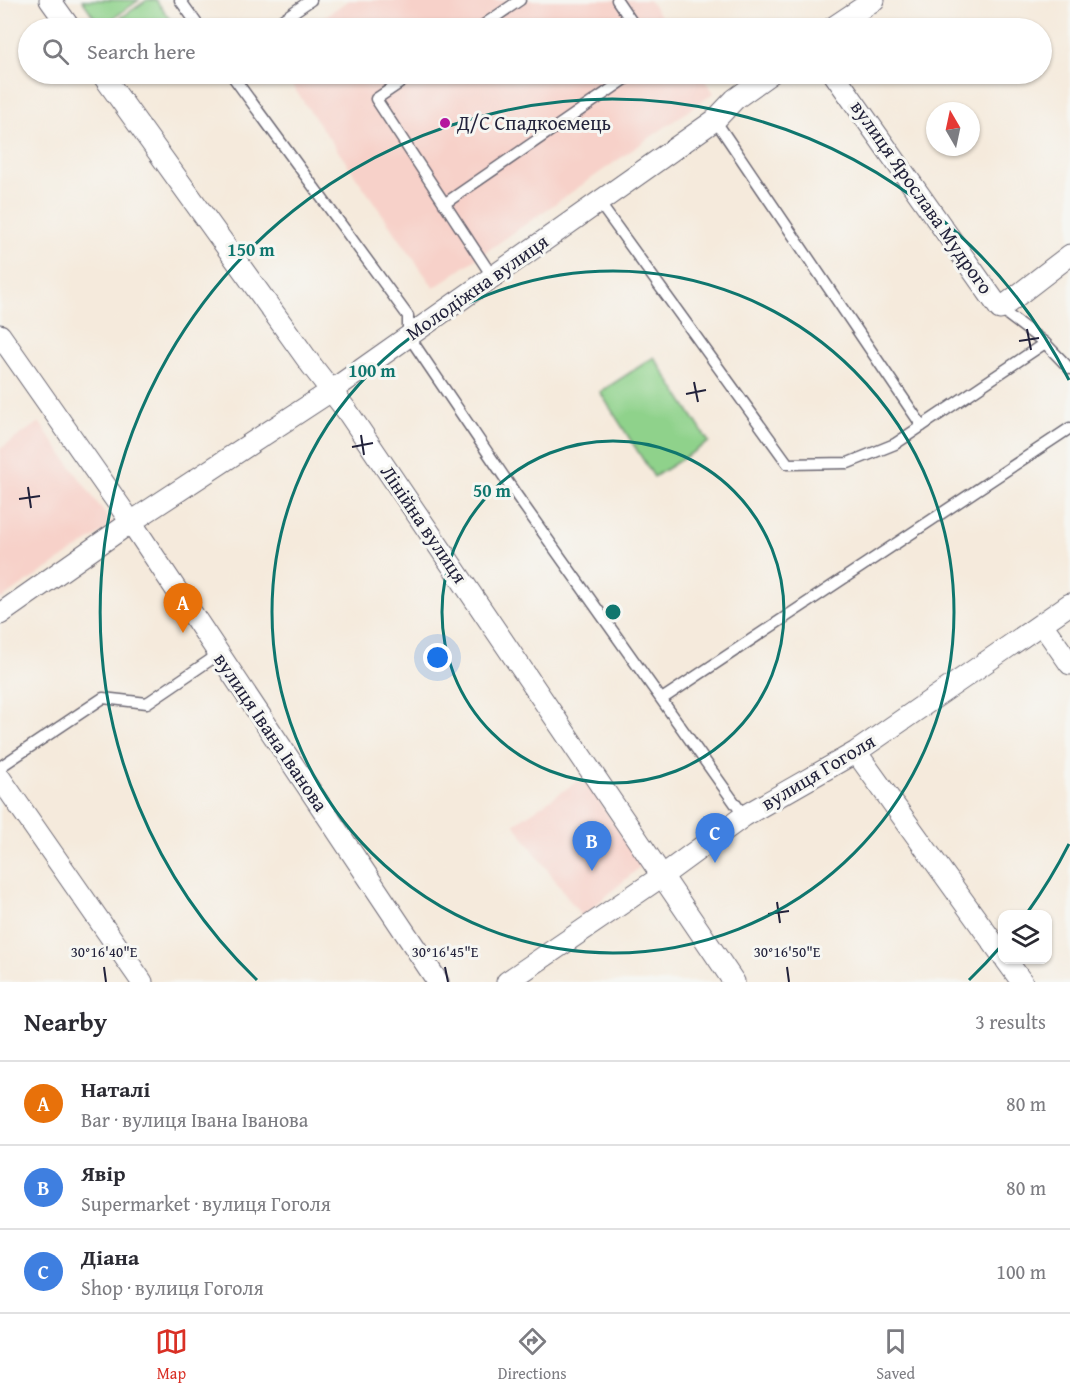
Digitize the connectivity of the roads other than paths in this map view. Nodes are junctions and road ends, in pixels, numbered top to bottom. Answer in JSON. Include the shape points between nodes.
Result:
{"nodes":[{"id":1,"x":50,"y":0,"type":"edge"},
{"id":2,"x":180,"y":0,"type":"edge"},
{"id":3,"x":311,"y":0,"type":"edge"},
{"id":4,"x":520,"y":0,"type":"edge"},
{"id":5,"x":617,"y":0,"type":"edge"},
{"id":6,"x":874,"y":0,"type":"edge"},
{"id":7,"x":63,"y":18,"type":"edge"},
{"id":8,"x":193,"y":18,"type":"edge"},
{"id":9,"x":285,"y":18,"type":"edge"},
{"id":10,"x":494,"y":18,"type":"edge"},
{"id":11,"x":629,"y":18,"type":"edge"},
{"id":12,"x":847,"y":18,"type":"edge"},
{"id":13,"x":109,"y":84,"type":"edge"},
{"id":14,"x":238,"y":84,"type":"edge"},
{"id":15,"x":398,"y":84,"type":"edge"},
{"id":16,"x":618,"y":84,"type":"edge"},
{"id":17,"x":756,"y":84,"type":"edge"},
{"id":18,"x":841,"y":84,"type":"edge"},
{"id":19,"x":715,"y":120,"type":"junction"},
{"id":20,"x":598,"y":201,"type":"junction"},
{"id":21,"x":444,"y":204,"type":"junction"},
{"id":22,"x":1070,"y":255,"type":"edge"},
{"id":23,"x":492,"y":276,"type":"junction"},
{"id":24,"x":1000,"y":309,"type":"junction"},
{"id":25,"x":0,"y":335,"type":"edge"},
{"id":26,"x":408,"y":335,"type":"junction"},
{"id":27,"x":1044,"y":343,"type":"junction"},
{"id":28,"x":1070,"y":369,"type":"edge"},
{"id":29,"x":331,"y":391,"type":"junction"},
{"id":30,"x":922,"y":426,"type":"junction"},
{"id":31,"x":1070,"y":428,"type":"edge"},
{"id":32,"x":131,"y":522,"type":"junction"},
{"id":33,"x":1070,"y":604,"type":"edge"},
{"id":34,"x":0,"y":614,"type":"edge"},
{"id":35,"x":1042,"y":624,"type":"junction"},
{"id":36,"x":219,"y":654,"type":"junction"},
{"id":37,"x":1070,"y":664,"type":"edge"},
{"id":38,"x":662,"y":699,"type":"junction"},
{"id":39,"x":856,"y":752,"type":"junction"},
{"id":40,"x":0,"y":767,"type":"edge"},
{"id":41,"x":0,"y":778,"type":"edge"},
{"id":42,"x":744,"y":816,"type":"junction"},
{"id":43,"x":662,"y":876,"type":"junction"},
{"id":44,"x":998,"y":949,"type":"edge"},
{"id":45,"x":1009,"y":964,"type":"edge"},
{"id":46,"x":142,"y":982,"type":"edge"},
{"id":47,"x":438,"y":982,"type":"edge"},
{"id":48,"x":507,"y":982,"type":"edge"},
{"id":49,"x":734,"y":982,"type":"edge"},
{"id":50,"x":1022,"y":982,"type":"edge"}],
"edges":[{"from":1,"to":7,"type":"street"},
{"from":2,"to":8,"type":"lane"},
{"from":3,"to":9,"type":"lane"},
{"from":4,"to":10,"type":"lane"},
{"from":5,"to":11,"type":"lane"},
{"from":6,"to":12,"type":"street"},
{"from":13,"to":29,"type":"street","name":"Лінійна вулиця"},
{"from":14,"to":26,"type":"lane","via":[[408,316]]},
{"from":15,"to":21,"type":"lane","via":[[376,99]]},
{"from":16,"to":21,"type":"lane"},
{"from":17,"to":19,"type":"street","name":"Молодіжна вулиця"},
{"from":18,"to":24,"type":"street","name":"вулиця Ярослава Мудрого"},
{"from":19,"to":20,"type":"street","name":"Молодіжна вулиця"},
{"from":19,"to":30,"type":"lane"},
{"from":20,"to":23,"type":"street","name":"Молодіжна вулиця"},
{"from":20,"to":30,"type":"lane","via":[[788,464],[848,463],[895,444]]},
{"from":21,"to":23,"type":"lane"},
{"from":22,"to":24,"type":"street","name":"вулиця Ярослава Мудрого"},
{"from":23,"to":26,"type":"street","name":"Молодіжна вулиця"},
{"from":24,"to":27,"type":"lane"},
{"from":25,"to":32,"type":"street","name":"вулиця Івана Іванова"},
{"from":26,"to":29,"type":"street","name":"Молодіжна вулиця"},
{"from":26,"to":38,"type":"lane"},
{"from":27,"to":28,"type":"lane"},
{"from":27,"to":30,"type":"lane"},
{"from":29,"to":32,"type":"street","name":"Молодіжна вулиця"},
{"from":29,"to":43,"type":"street","name":"Лінійна вулиця"},
{"from":31,"to":38,"type":"lane"},
{"from":32,"to":34,"type":"street","name":"Молодіжна вулиця"},
{"from":32,"to":36,"type":"street","name":"вулиця Івана Іванова"},
{"from":33,"to":35,"type":"street","name":"вулиця Гоголя"},
{"from":35,"to":37,"type":"street"},
{"from":35,"to":39,"type":"street","name":"вулиця Гоголя"},
{"from":36,"to":40,"type":"lane","via":[[147,703],[103,698]]},
{"from":36,"to":47,"type":"street","name":"вулиця Івана Іванова"},
{"from":38,"to":42,"type":"lane"},
{"from":39,"to":42,"type":"street","name":"вулиця Гоголя"},
{"from":39,"to":44,"type":"street"},
{"from":41,"to":46,"type":"street"},
{"from":42,"to":43,"type":"street","name":"вулиця Гоголя"},
{"from":43,"to":48,"type":"street","name":"вулиця Гоголя"},
{"from":43,"to":49,"type":"street","name":"Лінійна вулиця"},
{"from":45,"to":50,"type":"street"}]}
